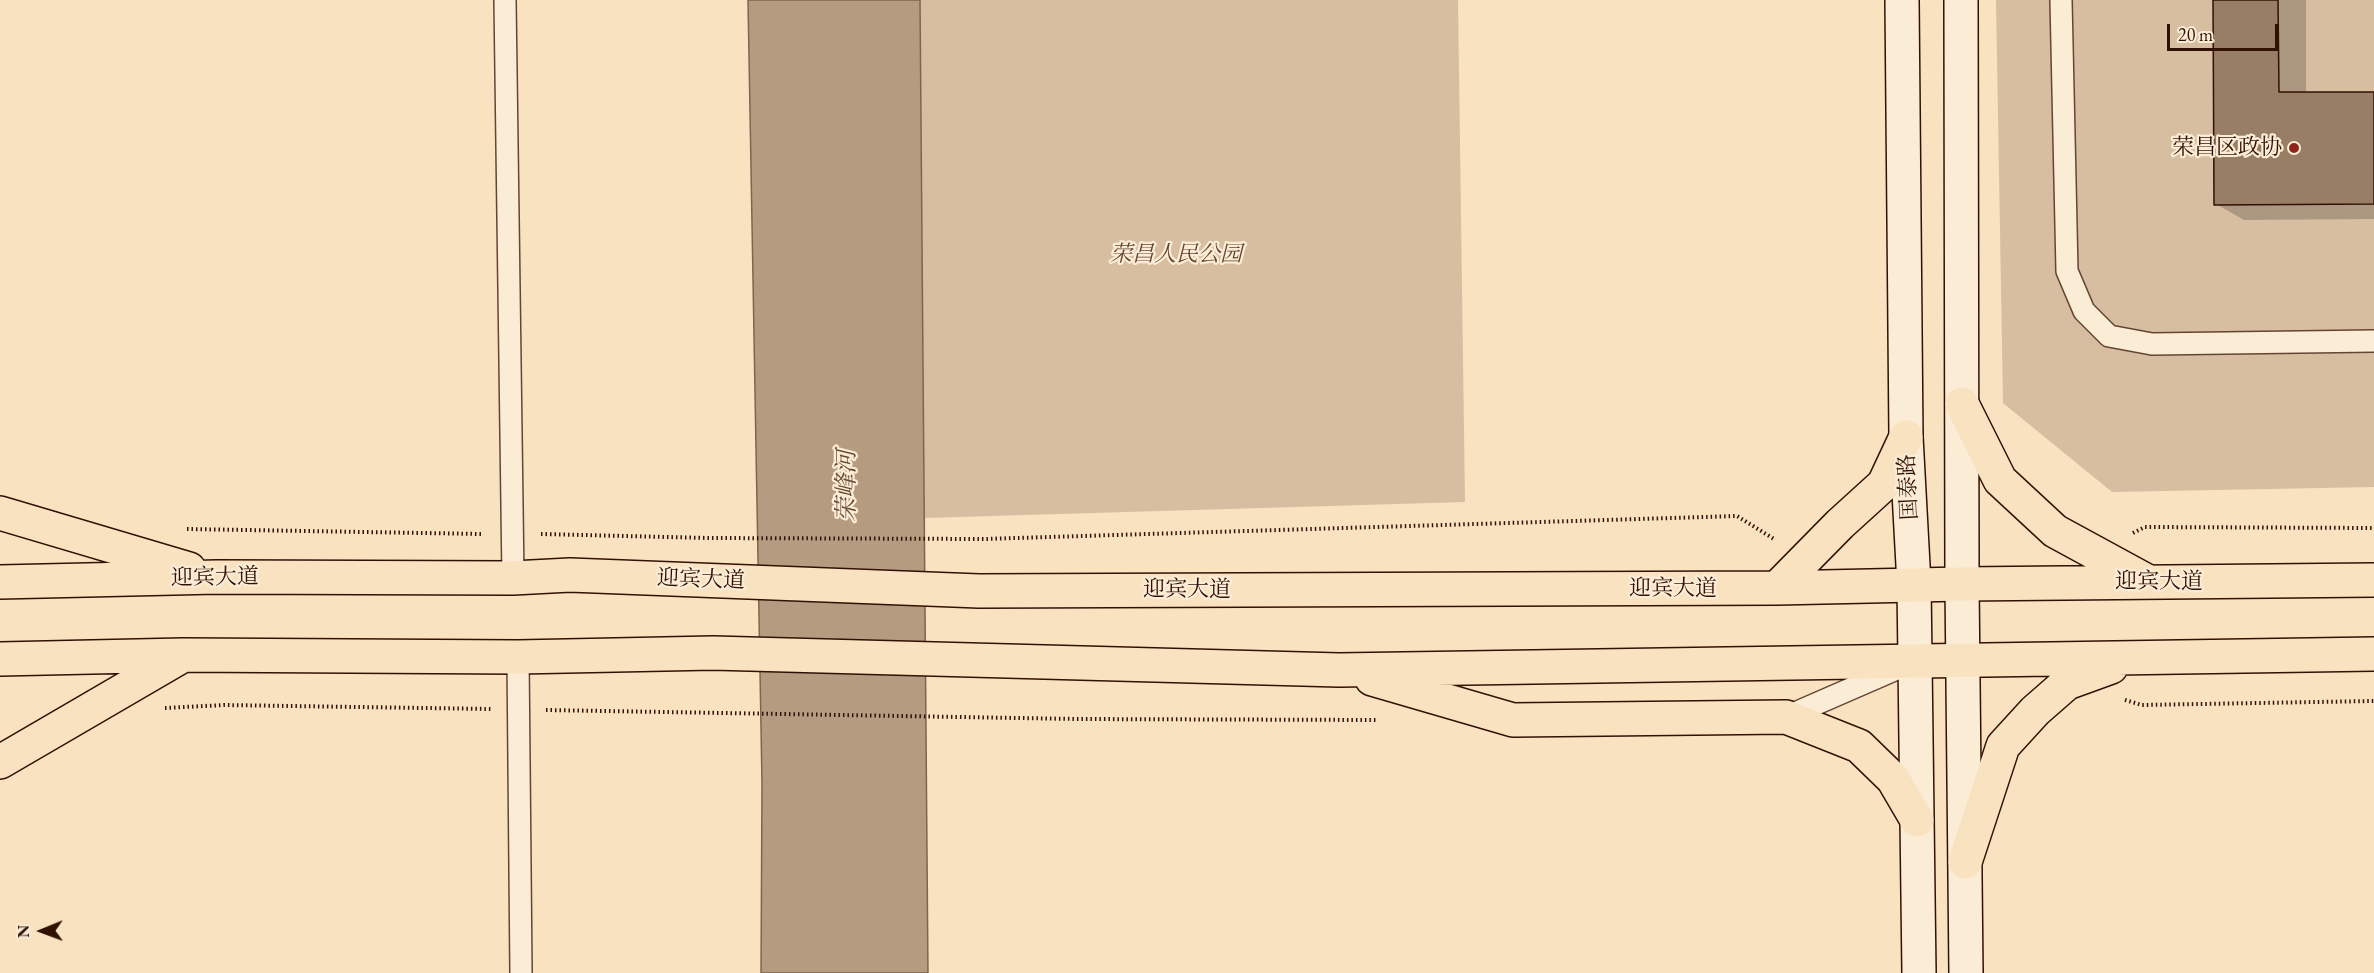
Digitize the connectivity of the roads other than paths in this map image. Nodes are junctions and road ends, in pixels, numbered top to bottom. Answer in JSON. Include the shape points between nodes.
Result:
{"nodes":[{"id":1,"x":505,"y":0,"type":"edge"},
{"id":2,"x":1902,"y":0,"type":"edge"},
{"id":3,"x":1961,"y":0,"type":"edge"},
{"id":4,"x":2061,"y":0,"type":"edge"},
{"id":5,"x":2374,"y":341,"type":"edge"},
{"id":6,"x":1962,"y":404,"type":"junction"},
{"id":7,"x":1906,"y":437,"type":"junction"},
{"id":8,"x":0,"y":513,"type":"edge"},
{"id":9,"x":217,"y":577,"type":"junction"},
{"id":10,"x":513,"y":578,"type":"junction"},
{"id":11,"x":2374,"y":580,"type":"edge"},
{"id":12,"x":0,"y":582,"type":"edge"},
{"id":13,"x":2150,"y":582,"type":"junction"},
{"id":14,"x":1914,"y":584,"type":"junction"},
{"id":15,"x":1962,"y":584,"type":"junction"},
{"id":16,"x":1778,"y":588,"type":"junction"},
{"id":17,"x":2374,"y":654,"type":"edge"},
{"id":18,"x":183,"y":655,"type":"junction"},
{"id":19,"x":518,"y":657,"type":"junction"},
{"id":20,"x":2136,"y":657,"type":"junction"},
{"id":21,"x":0,"y":659,"type":"edge"},
{"id":22,"x":1962,"y":660,"type":"junction"},
{"id":23,"x":1915,"y":661,"type":"junction"},
{"id":24,"x":1339,"y":670,"type":"junction"},
{"id":25,"x":1786,"y":717,"type":"junction"},
{"id":26,"x":0,"y":762,"type":"edge"},
{"id":27,"x":1917,"y":820,"type":"junction"},
{"id":28,"x":1965,"y":862,"type":"junction"},
{"id":29,"x":521,"y":973,"type":"edge"},
{"id":30,"x":1919,"y":973,"type":"edge"},
{"id":31,"x":1966,"y":973,"type":"edge"}],
"edges":[{"from":1,"to":10,"type":"lane"},
{"from":2,"to":7,"type":"main road","name":"国泰路"},
{"from":3,"to":6,"type":"main road"},
{"from":4,"to":5,"type":"lane","via":[[2067,271],[2084,311],[2109,336],[2152,344]]},
{"from":6,"to":13,"type":"main road","via":[[2000,480],[2055,531]]},
{"from":6,"to":15,"type":"main road"},
{"from":7,"to":14,"type":"main road","name":"国泰路"},
{"from":7,"to":16,"type":"main road","via":[[1884,484]]},
{"from":8,"to":9,"type":"main road"},
{"from":9,"to":10,"type":"main road","name":"迎宾大道"},
{"from":9,"to":12,"type":"main road","name":"迎宾大道"},
{"from":10,"to":16,"type":"main road","name":"迎宾大道","via":[[570,575],[979,591]]},
{"from":11,"to":13,"type":"main road","name":"迎宾大道"},
{"from":13,"to":15,"type":"main road","name":"迎宾大道"},
{"from":14,"to":15,"type":"main road","name":"迎宾大道"},
{"from":14,"to":16,"type":"main road","name":"迎宾大道"},
{"from":14,"to":23,"type":"main road","name":"国泰路"},
{"from":15,"to":22,"type":"main road"},
{"from":17,"to":20,"type":"main road"},
{"from":18,"to":19,"type":"main road"},
{"from":18,"to":21,"type":"main road"},
{"from":18,"to":26,"type":"main road"},
{"from":19,"to":24,"type":"main road","via":[[713,653]]},
{"from":19,"to":29,"type":"lane"},
{"from":20,"to":22,"type":"main road"},
{"from":20,"to":28,"type":"main road","via":[[2067,683],[2003,746]]},
{"from":22,"to":23,"type":"main road"},
{"from":22,"to":28,"type":"main road"},
{"from":23,"to":24,"type":"main road"},
{"from":23,"to":25,"type":"lane"},
{"from":23,"to":27,"type":"main road","name":"国泰路"},
{"from":24,"to":25,"type":"main road","via":[[1513,720]]},
{"from":25,"to":27,"type":"main road","via":[[1859,746],[1893,779]]},
{"from":27,"to":30,"type":"main road","name":"国泰路"},
{"from":28,"to":31,"type":"main road"}]}
